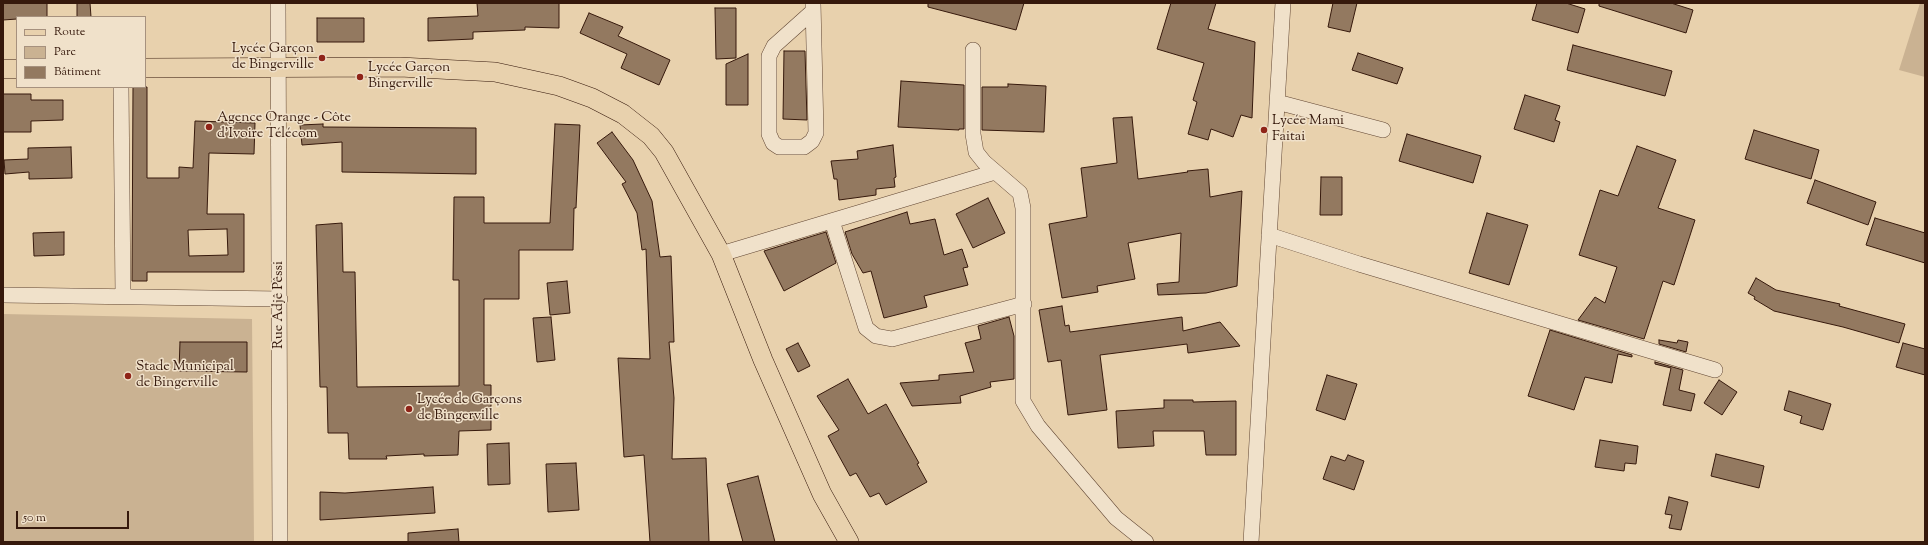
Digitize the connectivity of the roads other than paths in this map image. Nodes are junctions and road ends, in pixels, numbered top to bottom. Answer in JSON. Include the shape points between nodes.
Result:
{"nodes":[{"id":1,"x":278,"y":3,"type":"edge"},
{"id":2,"x":1283,"y":3,"type":"edge"},
{"id":3,"x":812,"y":8,"type":"edge"},
{"id":4,"x":973,"y":50,"type":"dead end"},
{"id":5,"x":278,"y":67,"type":"junction"},
{"id":6,"x":146,"y":68,"type":"edge"},
{"id":7,"x":3,"y":69,"type":"edge"},
{"id":8,"x":16,"y":69,"type":"edge"},
{"id":9,"x":121,"y":88,"type":"edge"},
{"id":10,"x":1277,"y":102,"type":"junction"},
{"id":11,"x":1383,"y":130,"type":"dead end"},
{"id":12,"x":995,"y":172,"type":"junction"},
{"id":13,"x":832,"y":221,"type":"junction"},
{"id":14,"x":1269,"y":235,"type":"junction"},
{"id":15,"x":721,"y":254,"type":"junction"},
{"id":16,"x":3,"y":295,"type":"edge"},
{"id":17,"x":123,"y":296,"type":"junction"},
{"id":18,"x":280,"y":299,"type":"junction"},
{"id":19,"x":1024,"y":304,"type":"junction"},
{"id":20,"x":1716,"y":370,"type":"dead end"},
{"id":21,"x":280,"y":542,"type":"edge"},
{"id":22,"x":849,"y":542,"type":"edge"},
{"id":23,"x":1146,"y":542,"type":"edge"},
{"id":24,"x":1251,"y":542,"type":"edge"}],
"edges":[{"from":1,"to":5,"type":"street","name":"Rue Adjê Pêssi"},
{"from":2,"to":10,"type":"street"},
{"from":3,"to":3,"type":"street","via":[[816,133],[812,141],[804,147],[779,147],[773,143],[769,134],[768,56],[774,46]]},
{"from":4,"to":12,"type":"street","via":[[973,134],[976,152]]},
{"from":5,"to":6,"type":"main road"},
{"from":5,"to":15,"type":"main road","via":[[400,67],[496,72],[559,86],[592,98],[623,114],[651,136],[675,169],[698,216]]},
{"from":5,"to":18,"type":"street","name":"Rue Adjê Pêssi"},
{"from":7,"to":8,"type":"main road"},
{"from":9,"to":17,"type":"street"},
{"from":10,"to":11,"type":"street"},
{"from":10,"to":14,"type":"street"},
{"from":12,"to":13,"type":"street"},
{"from":12,"to":19,"type":"street","via":[[1020,193],[1023,208]]},
{"from":13,"to":15,"type":"street"},
{"from":13,"to":19,"type":"street","via":[[866,328],[876,336],[892,339]]},
{"from":14,"to":20,"type":"street"},
{"from":14,"to":24,"type":"street"},
{"from":15,"to":22,"type":"main road","via":[[763,360],[822,494]]},
{"from":16,"to":17,"type":"street"},
{"from":17,"to":18,"type":"street"},
{"from":18,"to":21,"type":"street","name":"Rue Adjê Pêssi"},
{"from":19,"to":23,"type":"street","via":[[1022,394],[1026,408],[1038,426],[1116,518]]}]}
